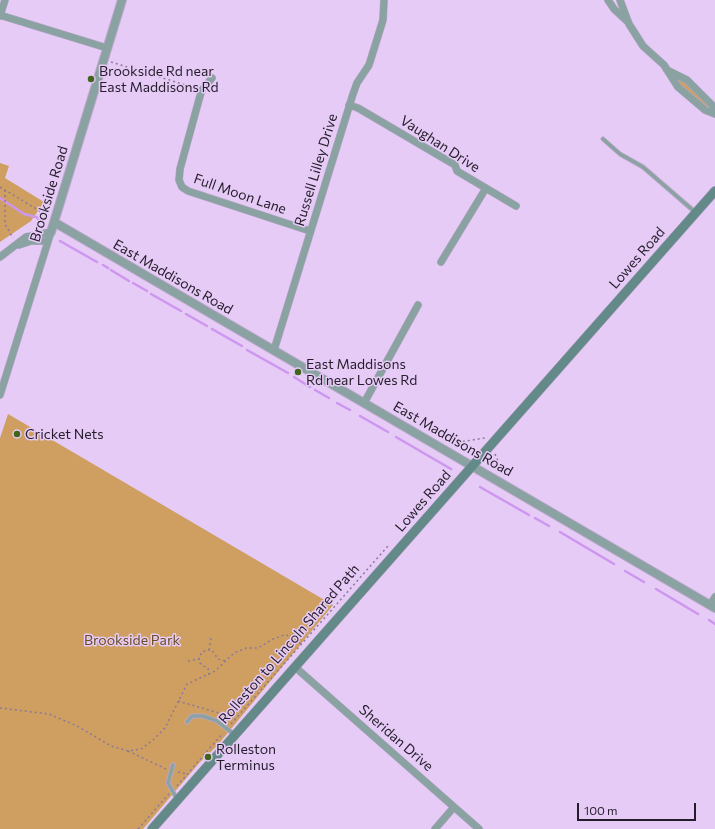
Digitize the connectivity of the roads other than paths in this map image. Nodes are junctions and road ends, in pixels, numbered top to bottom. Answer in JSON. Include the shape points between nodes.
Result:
{"nodes":[{"id":1,"x":5,"y":0,"type":"edge"},
{"id":2,"x":122,"y":0,"type":"edge"},
{"id":3,"x":384,"y":0,"type":"edge"},
{"id":4,"x":608,"y":0,"type":"edge"},
{"id":5,"x":620,"y":0,"type":"edge"},
{"id":6,"x":0,"y":15,"type":"edge"},
{"id":7,"x":629,"y":24,"type":"junction"},
{"id":8,"x":107,"y":48,"type":"junction"},
{"id":9,"x":667,"y":70,"type":"junction"},
{"id":10,"x":212,"y":78,"type":"dead end"},
{"id":11,"x":349,"y":105,"type":"junction"},
{"id":12,"x":715,"y":108,"type":"edge"},
{"id":13,"x":715,"y":114,"type":"edge"},
{"id":14,"x":603,"y":139,"type":"dead end"},
{"id":15,"x":486,"y":188,"type":"junction"},
{"id":16,"x":715,"y":191,"type":"edge"},
{"id":17,"x":516,"y":206,"type":"dead end"},
{"id":18,"x":696,"y":212,"type":"junction"},
{"id":19,"x":54,"y":222,"type":"junction"},
{"id":20,"x":51,"y":232,"type":"junction"},
{"id":21,"x":310,"y":232,"type":"junction"},
{"id":22,"x":48,"y":241,"type":"junction"},
{"id":23,"x":17,"y":245,"type":"junction"},
{"id":24,"x":0,"y":257,"type":"edge"},
{"id":25,"x":441,"y":262,"type":"dead end"},
{"id":26,"x":418,"y":305,"type":"dead end"},
{"id":27,"x":274,"y":350,"type":"junction"},
{"id":28,"x":0,"y":395,"type":"edge"},
{"id":29,"x":364,"y":402,"type":"junction"},
{"id":30,"x":473,"y":465,"type":"junction"},
{"id":31,"x":715,"y":597,"type":"edge"},
{"id":32,"x":712,"y":606,"type":"edge"},
{"id":33,"x":295,"y":667,"type":"junction"},
{"id":34,"x":187,"y":722,"type":"dead end"},
{"id":35,"x":235,"y":735,"type":"junction"},
{"id":36,"x":172,"y":768,"type":"road end"},
{"id":37,"x":178,"y":799,"type":"junction"},
{"id":38,"x":454,"y":807,"type":"junction"},
{"id":39,"x":152,"y":829,"type":"edge"},
{"id":40,"x":435,"y":829,"type":"edge"},
{"id":41,"x":479,"y":829,"type":"edge"}],
"edges":[{"from":1,"to":6,"type":"street"},
{"from":2,"to":8,"type":"street","name":"Brookside Road"},
{"from":3,"to":11,"type":"street","name":"Russell Lilley Drive","via":[[383,20],[369,65],[357,83]]},
{"from":4,"to":7,"type":"street"},
{"from":5,"to":7,"type":"street"},
{"from":6,"to":8,"type":"street"},
{"from":7,"to":9,"type":"street","via":[[643,46]]},
{"from":8,"to":19,"type":"street","name":"Brookside Road"},
{"from":9,"to":12,"type":"street","via":[[687,80]]},
{"from":9,"to":13,"type":"street","via":[[678,87],[705,110]]},
{"from":10,"to":21,"type":"street","name":"Full Moon Lane","via":[[202,90],[180,169],[178,180],[182,187]]},
{"from":11,"to":15,"type":"street","name":"Vaughan Drive","via":[[455,165],[457,171]]},
{"from":11,"to":21,"type":"street","name":"Russell Lilley Drive"},
{"from":14,"to":18,"type":"lane","via":[[620,154],[643,167]]},
{"from":15,"to":17,"type":"street","name":"Vaughan Drive"},
{"from":15,"to":25,"type":"street"},
{"from":16,"to":18,"type":"main road","name":"Lowes Road"},
{"from":18,"to":30,"type":"main road","name":"Lowes Road"},
{"from":19,"to":20,"type":"street","name":"Brookside Road"},
{"from":19,"to":27,"type":"street","name":"East Maddisons Road"},
{"from":20,"to":22,"type":"street","name":"Brookside Road"},
{"from":20,"to":23,"type":"street","via":[[30,236]]},
{"from":21,"to":27,"type":"street","name":"Russell Lilley Drive"},
{"from":22,"to":23,"type":"street","via":[[30,241]]},
{"from":22,"to":28,"type":"street","name":"Brookside Road"},
{"from":23,"to":24,"type":"street"},
{"from":26,"to":29,"type":"street"},
{"from":27,"to":29,"type":"street","name":"East Maddisons Road"},
{"from":29,"to":30,"type":"street","name":"East Maddisons Road"},
{"from":30,"to":32,"type":"street","name":"East Maddisons Road"},
{"from":30,"to":33,"type":"main road","name":"Lowes Road"},
{"from":31,"to":32,"type":"street"},
{"from":33,"to":35,"type":"main road","name":"Lowes Road"},
{"from":33,"to":38,"type":"street","name":"Sheridan Drive"},
{"from":34,"to":35,"type":"lane","via":[[192,716],[216,720]]},
{"from":35,"to":37,"type":"main road","name":"Lowes Road"},
{"from":36,"to":37,"type":"lane","via":[[168,782]]},
{"from":37,"to":39,"type":"main road","name":"Lowes Road"},
{"from":38,"to":40,"type":"street"},
{"from":38,"to":41,"type":"street","name":"Sheridan Drive"}]}
